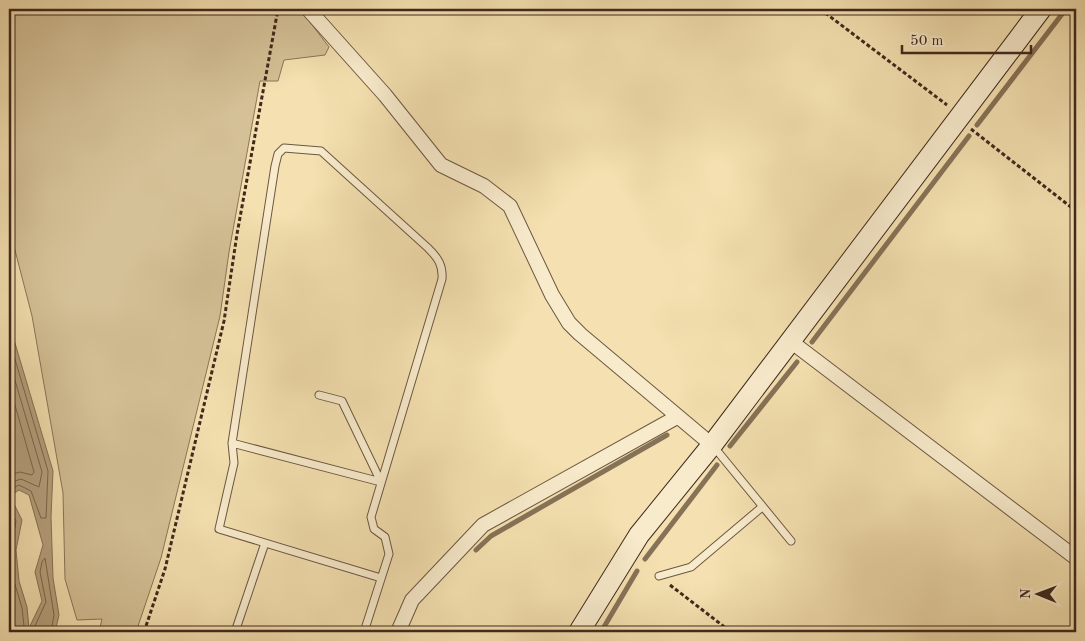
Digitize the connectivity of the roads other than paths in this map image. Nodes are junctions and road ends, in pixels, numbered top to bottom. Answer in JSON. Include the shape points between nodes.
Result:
{"nodes":[{"id":1,"x":308,"y":9,"type":"edge"},
{"id":2,"x":1041,"y":9,"type":"edge"},
{"id":3,"x":789,"y":340,"type":"junction"},
{"id":4,"x":319,"y":395,"type":"dead end"},
{"id":5,"x":677,"y":417,"type":"junction"},
{"id":6,"x":232,"y":443,"type":"junction"},
{"id":7,"x":712,"y":444,"type":"junction"},
{"id":8,"x":381,"y":482,"type":"junction"},
{"id":9,"x":762,"y":507,"type":"junction"},
{"id":10,"x":791,"y":541,"type":"dead end"},
{"id":11,"x":265,"y":543,"type":"junction"},
{"id":12,"x":1076,"y":558,"type":"edge"},
{"id":13,"x":659,"y":576,"type":"road end"},
{"id":14,"x":381,"y":578,"type":"junction"},
{"id":15,"x":235,"y":632,"type":"edge"},
{"id":16,"x":364,"y":632,"type":"edge"},
{"id":17,"x":398,"y":632,"type":"edge"},
{"id":18,"x":579,"y":632,"type":"edge"}],
"edges":[{"from":1,"to":5,"type":"street","via":[[441,165],[484,186],[510,206],[543,277],[569,323]]},
{"from":2,"to":3,"type":"street"},
{"from":3,"to":7,"type":"street"},
{"from":3,"to":12,"type":"street"},
{"from":4,"to":8,"type":"lane","via":[[342,401]]},
{"from":5,"to":7,"type":"street"},
{"from":5,"to":17,"type":"street","via":[[483,525],[412,600]]},
{"from":6,"to":8,"type":"lane"},
{"from":6,"to":8,"type":"lane","via":[[278,154],[284,148],[321,151],[428,248],[443,269]]},
{"from":6,"to":11,"type":"lane","via":[[234,463],[220,529]]},
{"from":7,"to":9,"type":"lane"},
{"from":7,"to":18,"type":"street","via":[[639,535]]},
{"from":8,"to":14,"type":"lane","via":[[371,517],[374,529],[385,537],[389,554]]},
{"from":9,"to":10,"type":"lane"},
{"from":9,"to":13,"type":"lane","via":[[691,567]]},
{"from":11,"to":14,"type":"lane"},
{"from":11,"to":15,"type":"lane"},
{"from":14,"to":16,"type":"lane"}]}
